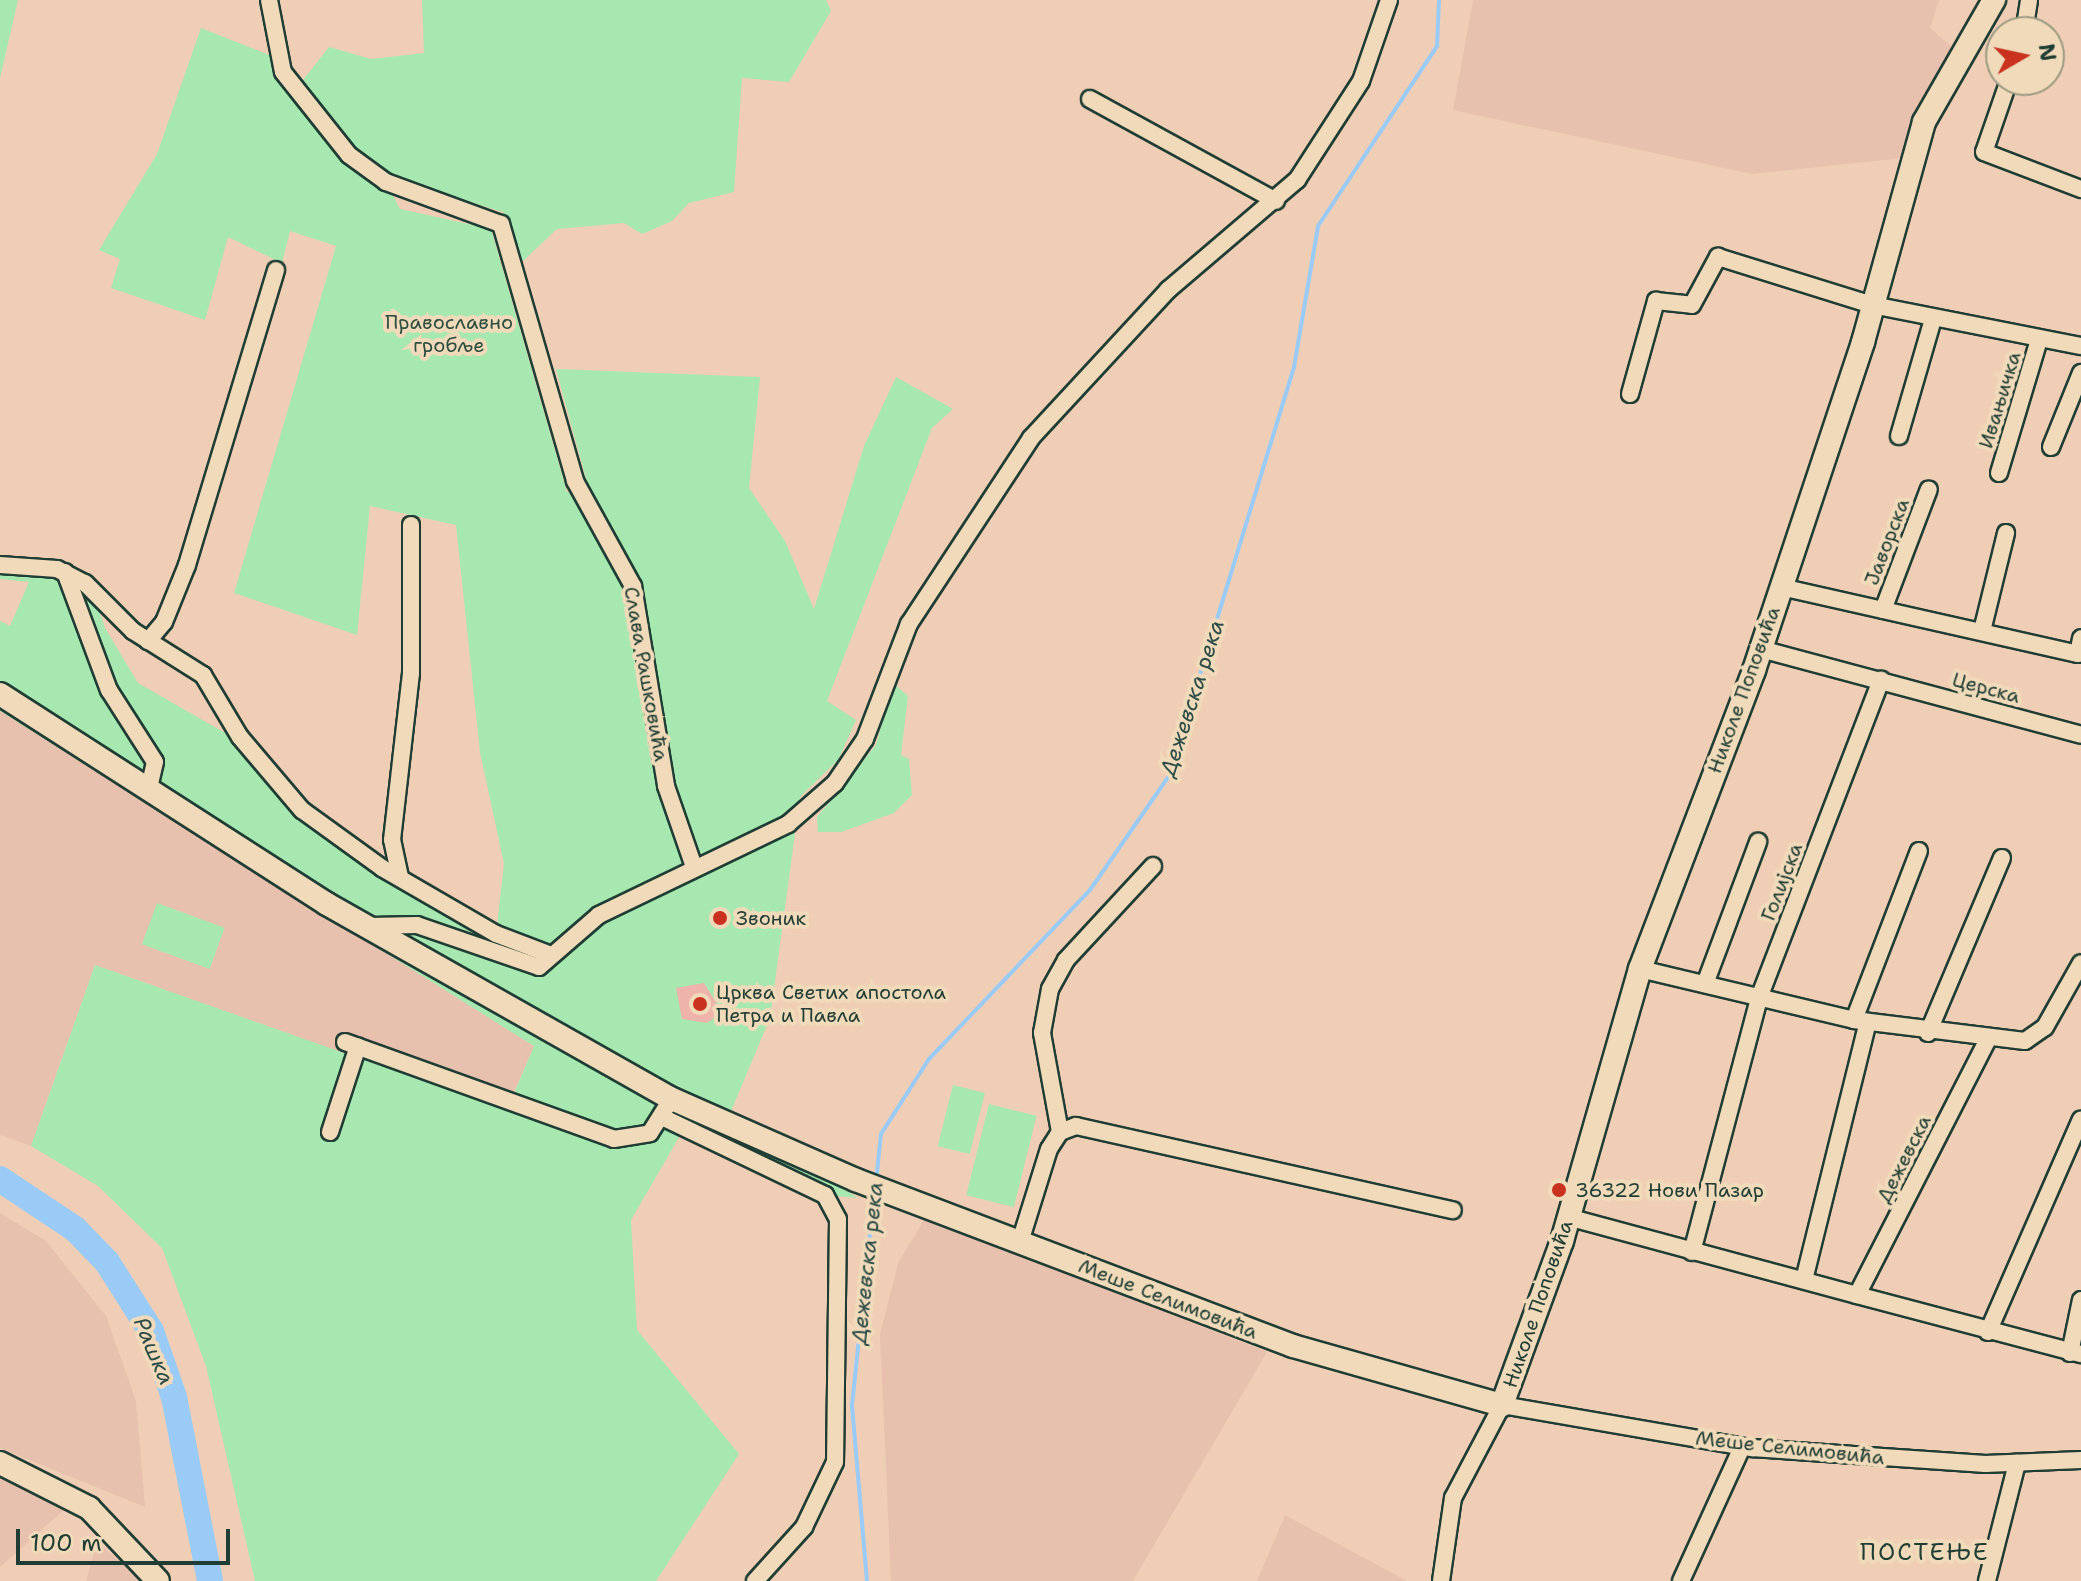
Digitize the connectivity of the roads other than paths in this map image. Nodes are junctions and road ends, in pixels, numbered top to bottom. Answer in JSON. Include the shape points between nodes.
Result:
{"nodes":[{"id":1,"x":269,"y":0,"type":"edge"},
{"id":2,"x":1389,"y":0,"type":"edge"},
{"id":3,"x":1994,"y":0,"type":"edge"},
{"id":4,"x":2003,"y":96,"type":"edge"},
{"id":5,"x":1090,"y":99,"type":"dead end"},
{"id":6,"x":2081,"y":189,"type":"edge"},
{"id":7,"x":1276,"y":201,"type":"junction"},
{"id":8,"x":276,"y":270,"type":"dead end"},
{"id":9,"x":1872,"y":305,"type":"junction"},
{"id":10,"x":1933,"y":319,"type":"junction"},
{"id":11,"x":2039,"y":340,"type":"junction"},
{"id":12,"x":2081,"y":346,"type":"edge"},
{"id":13,"x":2081,"y":373,"type":"edge"},
{"id":14,"x":1630,"y":394,"type":"dead end"},
{"id":15,"x":1899,"y":436,"type":"dead end"},
{"id":16,"x":2051,"y":447,"type":"dead end"},
{"id":17,"x":1999,"y":473,"type":"dead end"},
{"id":18,"x":1929,"y":489,"type":"dead end"},
{"id":19,"x":411,"y":525,"type":"dead end"},
{"id":20,"x":2006,"y":533,"type":"dead end"},
{"id":21,"x":0,"y":565,"type":"edge"},
{"id":22,"x":65,"y":572,"type":"junction"},
{"id":23,"x":1781,"y":587,"type":"junction"},
{"id":24,"x":1883,"y":610,"type":"junction"},
{"id":25,"x":1982,"y":631,"type":"junction"},
{"id":26,"x":2081,"y":638,"type":"edge"},
{"id":27,"x":148,"y":641,"type":"junction"},
{"id":28,"x":1761,"y":649,"type":"junction"},
{"id":29,"x":1881,"y":680,"type":"junction"},
{"id":30,"x":0,"y":694,"type":"edge"},
{"id":31,"x":2081,"y":735,"type":"edge"},
{"id":32,"x":149,"y":787,"type":"junction"},
{"id":33,"x":1758,"y":842,"type":"dead end"},
{"id":34,"x":1919,"y":851,"type":"dead end"},
{"id":35,"x":2002,"y":858,"type":"dead end"},
{"id":36,"x":1153,"y":866,"type":"dead end"},
{"id":37,"x":694,"y":867,"type":"junction"},
{"id":38,"x":400,"y":877,"type":"junction"},
{"id":39,"x":370,"y":926,"type":"junction"},
{"id":40,"x":551,"y":955,"type":"junction"},
{"id":41,"x":2081,"y":963,"type":"edge"},
{"id":42,"x":1640,"y":969,"type":"junction"},
{"id":43,"x":1705,"y":984,"type":"junction"},
{"id":44,"x":1759,"y":998,"type":"junction"},
{"id":45,"x":1861,"y":1021,"type":"junction"},
{"id":46,"x":1928,"y":1033,"type":"junction"},
{"id":47,"x":1987,"y":1041,"type":"junction"},
{"id":48,"x":666,"y":1108,"type":"junction"},
{"id":49,"x":2081,"y":1119,"type":"edge"},
{"id":50,"x":330,"y":1132,"type":"dead end"},
{"id":51,"x":1060,"y":1132,"type":"junction"},
{"id":52,"x":1453,"y":1210,"type":"dead end"},
{"id":53,"x":1568,"y":1217,"type":"junction"},
{"id":54,"x":1020,"y":1242,"type":"junction"},
{"id":55,"x":1692,"y":1252,"type":"junction"},
{"id":56,"x":1804,"y":1280,"type":"junction"},
{"id":57,"x":1857,"y":1295,"type":"junction"},
{"id":58,"x":2081,"y":1300,"type":"edge"},
{"id":59,"x":1988,"y":1332,"type":"junction"},
{"id":60,"x":2076,"y":1354,"type":"edge"},
{"id":61,"x":1502,"y":1405,"type":"junction"},
{"id":62,"x":1742,"y":1447,"type":"junction"},
{"id":63,"x":2081,"y":1460,"type":"edge"},
{"id":64,"x":0,"y":1463,"type":"edge"},
{"id":65,"x":2017,"y":1463,"type":"junction"},
{"id":66,"x":158,"y":1581,"type":"edge"},
{"id":67,"x":755,"y":1581,"type":"edge"},
{"id":68,"x":1441,"y":1581,"type":"edge"},
{"id":69,"x":1681,"y":1581,"type":"edge"},
{"id":70,"x":1987,"y":1581,"type":"edge"}],
"edges":[{"from":1,"to":37,"type":"street","name":"Слава Рашковића","via":[[283,72],[349,155],[386,182],[501,224],[575,481],[633,586],[666,786]]},
{"from":2,"to":7,"type":"street","via":[[1334,131]]},
{"from":3,"to":9,"type":"main road","name":"Николе Поповића","via":[[1924,122]]},
{"from":4,"to":6,"type":"street","via":[[1984,152]]},
{"from":5,"to":7,"type":"street"},
{"from":7,"to":37,"type":"street","via":[[1168,290],[1031,438],[909,624],[865,739],[835,783],[788,824]]},
{"from":8,"to":27,"type":"street","via":[[187,565],[164,622]]},
{"from":9,"to":10,"type":"street","name":"Ивањичка"},
{"from":9,"to":14,"type":"street","via":[[1718,257],[1692,305],[1656,301]]},
{"from":9,"to":23,"type":"main road","name":"Николе Поповића"},
{"from":10,"to":11,"type":"street","name":"Ивањичка"},
{"from":10,"to":15,"type":"street"},
{"from":11,"to":12,"type":"street","name":"Ивањичка"},
{"from":11,"to":17,"type":"street","name":"Ивањичка"},
{"from":13,"to":16,"type":"street"},
{"from":18,"to":24,"type":"street","name":"Јаворска"},
{"from":19,"to":38,"type":"street","via":[[411,673],[392,840]]},
{"from":20,"to":25,"type":"street"},
{"from":21,"to":22,"type":"street"},
{"from":22,"to":27,"type":"street"},
{"from":22,"to":32,"type":"street","via":[[105,682],[155,762]]},
{"from":23,"to":24,"type":"street","name":"Јаворска"},
{"from":23,"to":28,"type":"main road","name":"Николе Поповића"},
{"from":24,"to":25,"type":"street","name":"Јаворска"},
{"from":25,"to":26,"type":"street","name":"Јаворска","via":[[2078,654]]},
{"from":27,"to":38,"type":"street","via":[[203,675],[240,737],[294,802]]},
{"from":28,"to":29,"type":"street","name":"Церска"},
{"from":28,"to":42,"type":"main road","name":"Николе Поповића"},
{"from":29,"to":31,"type":"street","name":"Церска"},
{"from":29,"to":44,"type":"street","name":"Голијска"},
{"from":30,"to":32,"type":"main road"},
{"from":32,"to":39,"type":"main road"},
{"from":33,"to":43,"type":"street","name":"Голијска"},
{"from":34,"to":45,"type":"street"},
{"from":35,"to":46,"type":"street"},
{"from":36,"to":51,"type":"street","via":[[1066,960],[1050,989],[1042,1033]]},
{"from":37,"to":40,"type":"street","via":[[599,915]]},
{"from":38,"to":40,"type":"street","via":[[496,934]]},
{"from":39,"to":40,"type":"street","via":[[417,925],[539,967]]},
{"from":39,"to":48,"type":"main road"},
{"from":41,"to":47,"type":"street","via":[[2036,1037]]},
{"from":42,"to":43,"type":"street"},
{"from":42,"to":53,"type":"main road","name":"Николе Поповића"},
{"from":43,"to":44,"type":"street"},
{"from":44,"to":45,"type":"street"},
{"from":44,"to":55,"type":"street"},
{"from":45,"to":46,"type":"street"},
{"from":45,"to":56,"type":"street"},
{"from":46,"to":47,"type":"street"},
{"from":47,"to":57,"type":"street","name":"Дежевска"},
{"from":48,"to":50,"type":"street","via":[[643,1137],[614,1139],[351,1044]]},
{"from":48,"to":54,"type":"main road","name":"Меше Селимовића"},
{"from":48,"to":67,"type":"street","via":[[825,1195],[838,1219],[835,1462],[804,1527]]},
{"from":49,"to":59,"type":"street"},
{"from":51,"to":52,"type":"street","via":[[1076,1126]]},
{"from":51,"to":54,"type":"street"},
{"from":53,"to":55,"type":"street"},
{"from":53,"to":61,"type":"main road","name":"Николе Поповића"},
{"from":54,"to":61,"type":"main road","name":"Меше Селимовића","via":[[1293,1346]]},
{"from":55,"to":56,"type":"street"},
{"from":56,"to":57,"type":"street"},
{"from":57,"to":59,"type":"street"},
{"from":58,"to":60,"type":"street"},
{"from":59,"to":60,"type":"street"},
{"from":61,"to":62,"type":"street","name":"Меше Селимовића"},
{"from":61,"to":68,"type":"street","via":[[1453,1498]]},
{"from":62,"to":65,"type":"street","name":"Меше Селимовића"},
{"from":62,"to":69,"type":"street"},
{"from":63,"to":65,"type":"street","name":"Меше Селимовића"},
{"from":64,"to":66,"type":"main road","via":[[59,1488],[100,1516]]},
{"from":65,"to":70,"type":"street"}]}
